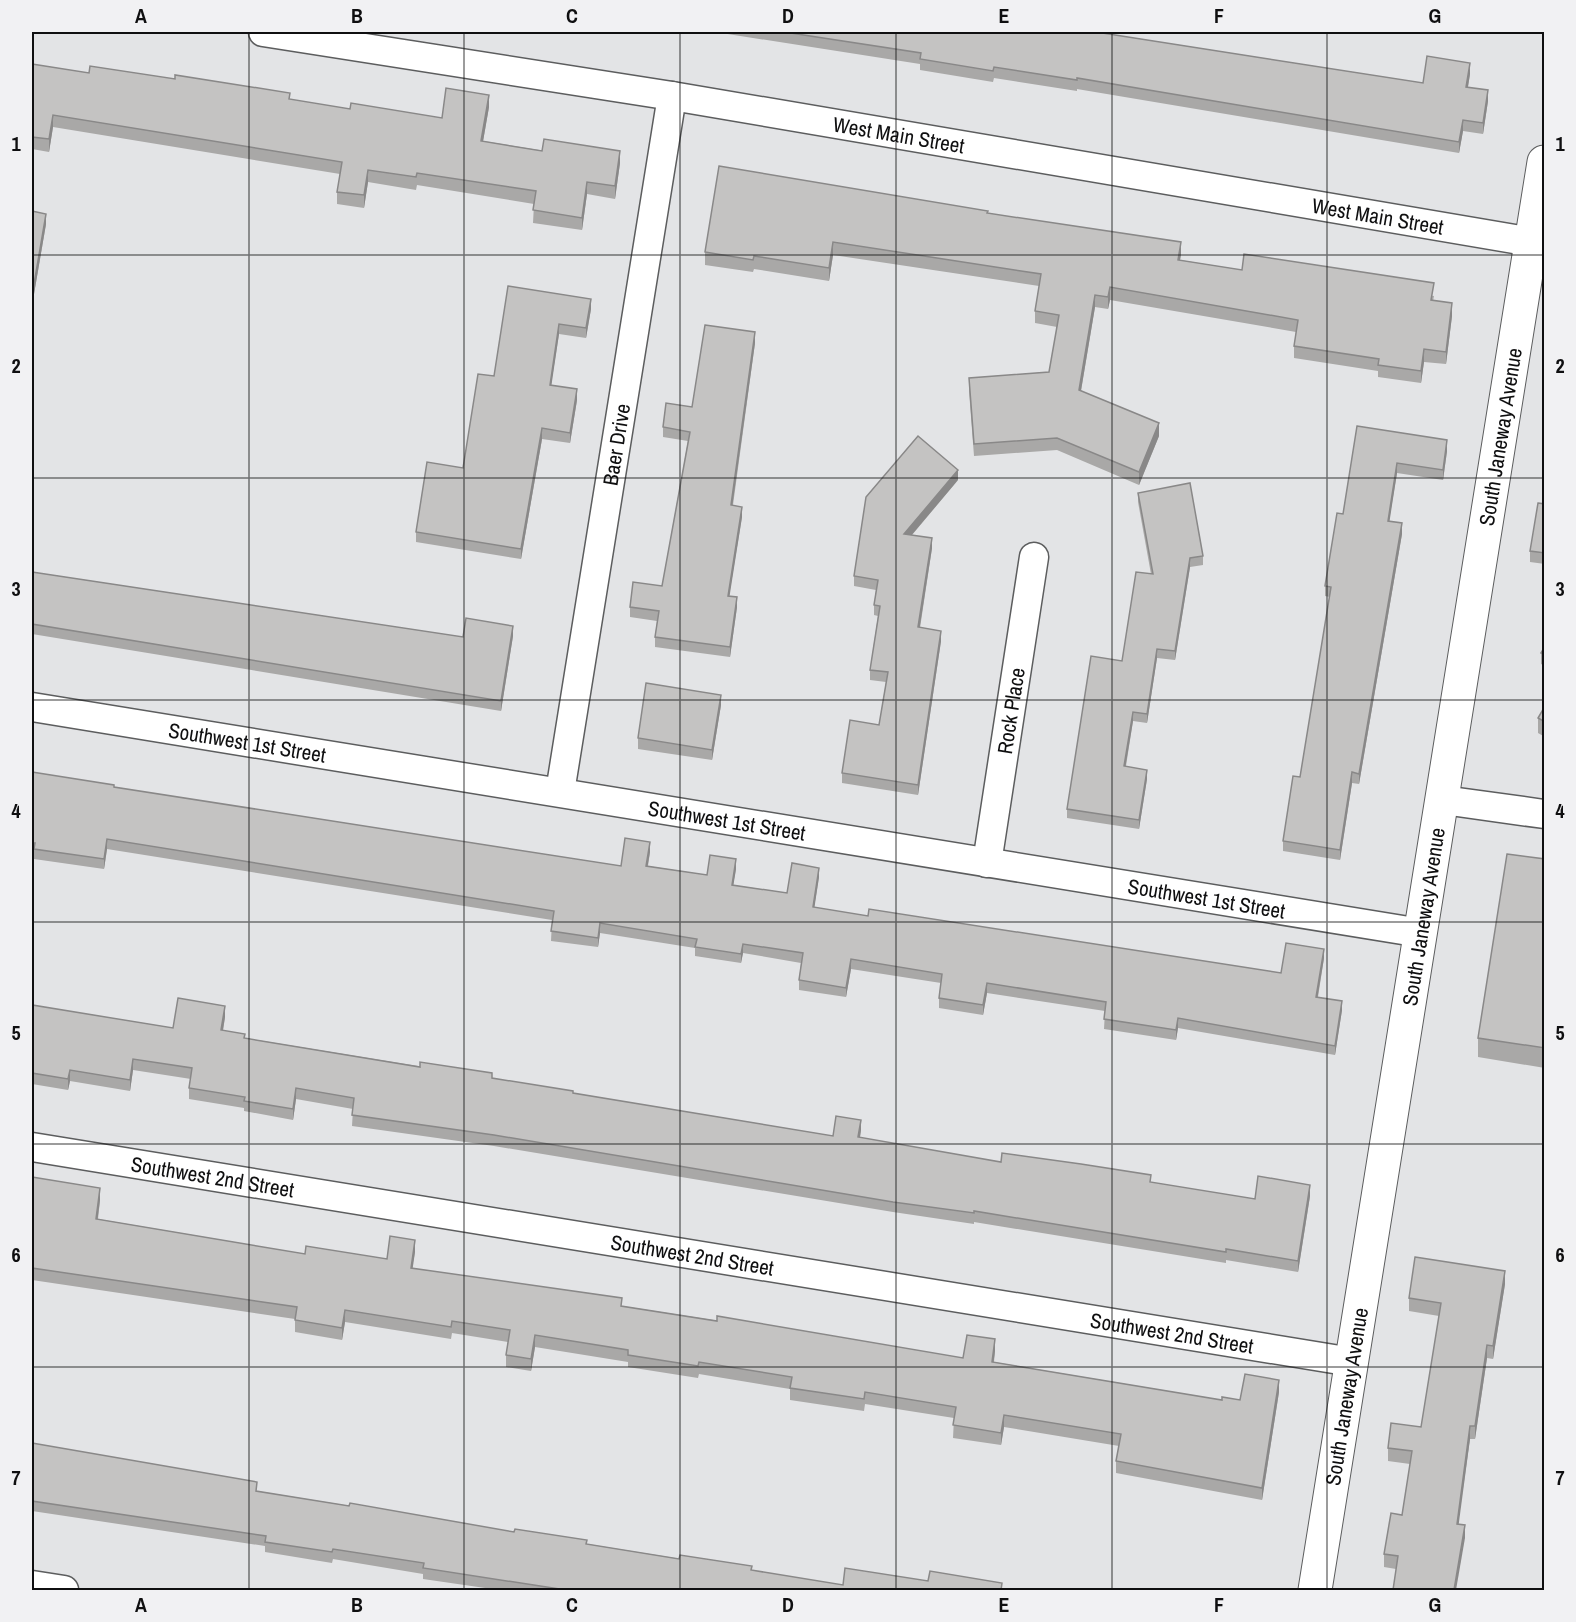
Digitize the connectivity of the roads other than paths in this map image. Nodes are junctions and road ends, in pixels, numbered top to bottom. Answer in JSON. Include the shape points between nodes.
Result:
{"nodes":[{"id":1,"x":263,"y":32,"type":"edge"},
{"id":2,"x":672,"y":96,"type":"junction"},
{"id":3,"x":1545,"y":162,"type":"edge"},
{"id":4,"x":1532,"y":242,"type":"junction"},
{"id":5,"x":1034,"y":557,"type":"dead end"},
{"id":6,"x":32,"y":707,"type":"edge"},
{"id":7,"x":560,"y":792,"type":"junction"},
{"id":8,"x":1443,"y":800,"type":"junction"},
{"id":9,"x":1545,"y":814,"type":"edge"},
{"id":10,"x":987,"y":863,"type":"junction"},
{"id":11,"x":1421,"y":933,"type":"junction"},
{"id":12,"x":32,"y":1147,"type":"edge"},
{"id":13,"x":1352,"y":1362,"type":"junction"},
{"id":14,"x":32,"y":1585,"type":"edge"},
{"id":15,"x":64,"y":1590,"type":"edge"},
{"id":16,"x":1315,"y":1590,"type":"edge"}],
"edges":[{"from":1,"to":2,"type":"street","name":"West Main Street"},
{"from":2,"to":4,"type":"street","name":"West Main Street"},
{"from":2,"to":7,"type":"street","name":"Baer Drive"},
{"from":3,"to":4,"type":"street","name":"South Janeway Avenue"},
{"from":4,"to":8,"type":"street","name":"South Janeway Avenue"},
{"from":5,"to":10,"type":"street","name":"Rock Place"},
{"from":6,"to":7,"type":"street","name":"Southwest 1st Street"},
{"from":7,"to":10,"type":"street","name":"Southwest 1st Street"},
{"from":8,"to":9,"type":"street"},
{"from":8,"to":11,"type":"street","name":"South Janeway Avenue"},
{"from":10,"to":11,"type":"street","name":"Southwest 1st Street"},
{"from":11,"to":13,"type":"street","name":"South Janeway Avenue"},
{"from":12,"to":13,"type":"street","name":"Southwest 2nd Street"},
{"from":13,"to":16,"type":"street","name":"South Janeway Avenue"},
{"from":14,"to":15,"type":"street"}]}
